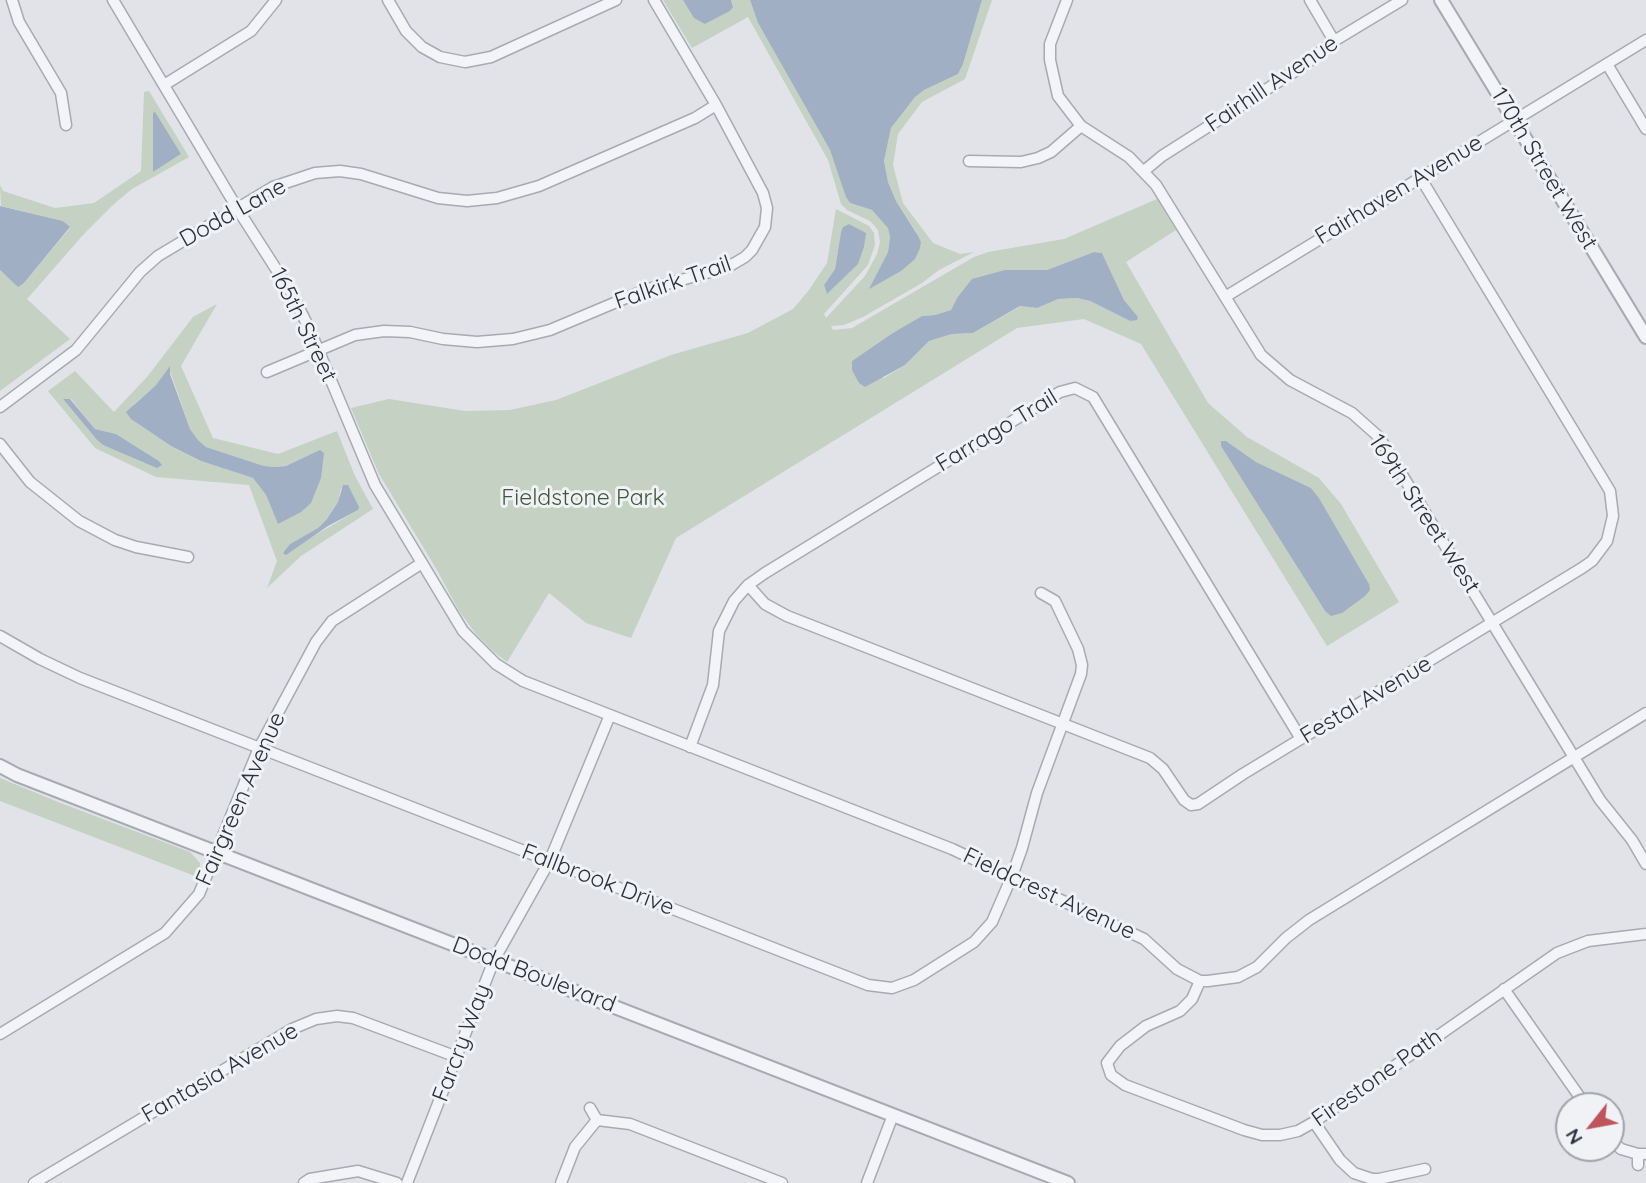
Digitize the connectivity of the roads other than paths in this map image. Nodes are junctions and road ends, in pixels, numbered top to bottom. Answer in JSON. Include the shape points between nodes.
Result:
{"nodes":[{"id":1,"x":12,"y":0,"type":"edge"},
{"id":2,"x":113,"y":0,"type":"edge"},
{"id":3,"x":276,"y":0,"type":"edge"},
{"id":4,"x":388,"y":0,"type":"edge"},
{"id":5,"x":616,"y":0,"type":"edge"},
{"id":6,"x":654,"y":0,"type":"edge"},
{"id":7,"x":1067,"y":0,"type":"edge"},
{"id":8,"x":1310,"y":0,"type":"edge"},
{"id":9,"x":1402,"y":0,"type":"edge"},
{"id":10,"x":1441,"y":0,"type":"edge"},
{"id":11,"x":1646,"y":40,"type":"edge"},
{"id":12,"x":1334,"y":41,"type":"junction"},
{"id":13,"x":1606,"y":64,"type":"junction"},
{"id":14,"x":164,"y":85,"type":"junction"},
{"id":15,"x":716,"y":105,"type":"junction"},
{"id":16,"x":1514,"y":120,"type":"junction"},
{"id":17,"x":66,"y":125,"type":"dead end"},
{"id":18,"x":1080,"y":126,"type":"junction"},
{"id":19,"x":1646,"y":129,"type":"edge"},
{"id":20,"x":969,"y":161,"type":"dead end"},
{"id":21,"x":1144,"y":171,"type":"junction"},
{"id":22,"x":1420,"y":177,"type":"junction"},
{"id":23,"x":237,"y":208,"type":"junction"},
{"id":24,"x":1225,"y":297,"type":"junction"},
{"id":25,"x":1646,"y":337,"type":"edge"},
{"id":26,"x":318,"y":350,"type":"junction"},
{"id":27,"x":267,"y":372,"type":"dead end"},
{"id":28,"x":0,"y":407,"type":"edge"},
{"id":29,"x":0,"y":444,"type":"edge"},
{"id":30,"x":188,"y":557,"type":"dead end"},
{"id":31,"x":422,"y":564,"type":"junction"},
{"id":32,"x":748,"y":585,"type":"junction"},
{"id":33,"x":1041,"y":593,"type":"dead end"},
{"id":34,"x":1493,"y":622,"type":"junction"},
{"id":35,"x":0,"y":636,"type":"edge"},
{"id":36,"x":483,"y":654,"type":"joint"},
{"id":37,"x":1646,"y":713,"type":"edge"},
{"id":38,"x":610,"y":715,"type":"junction"},
{"id":39,"x":1063,"y":723,"type":"junction"},
{"id":40,"x":1300,"y":739,"type":"junction"},
{"id":41,"x":690,"y":747,"type":"junction"},
{"id":42,"x":259,"y":748,"type":"junction"},
{"id":43,"x":1574,"y":758,"type":"junction"},
{"id":44,"x":0,"y":766,"type":"edge"},
{"id":45,"x":217,"y":852,"type":"junction"},
{"id":46,"x":550,"y":860,"type":"junction"},
{"id":47,"x":1646,"y":864,"type":"edge"},
{"id":48,"x":1012,"y":876,"type":"junction"},
{"id":49,"x":1646,"y":934,"type":"edge"},
{"id":50,"x":495,"y":960,"type":"junction"},
{"id":51,"x":1200,"y":981,"type":"junction"},
{"id":52,"x":1504,"y":989,"type":"junction"},
{"id":53,"x":0,"y":1034,"type":"edge"},
{"id":54,"x":457,"y":1057,"type":"junction"},
{"id":55,"x":1576,"y":1092,"type":"edge"},
{"id":56,"x":590,"y":1108,"type":"dead end"},
{"id":57,"x":893,"y":1115,"type":"junction"},
{"id":58,"x":597,"y":1120,"type":"junction"},
{"id":59,"x":1314,"y":1122,"type":"junction"},
{"id":60,"x":1425,"y":1170,"type":"dead end"},
{"id":61,"x":34,"y":1183,"type":"edge"},
{"id":62,"x":304,"y":1183,"type":"edge"},
{"id":63,"x":397,"y":1183,"type":"edge"},
{"id":64,"x":407,"y":1183,"type":"edge"},
{"id":65,"x":561,"y":1183,"type":"edge"},
{"id":66,"x":782,"y":1183,"type":"edge"},
{"id":67,"x":867,"y":1183,"type":"edge"},
{"id":68,"x":1068,"y":1183,"type":"edge"}],
"edges":[{"from":1,"to":17,"type":"street","via":[[19,22],[61,93]]},
{"from":2,"to":14,"type":"street","name":"165th Street"},
{"from":3,"to":14,"type":"street","via":[[251,31]]},
{"from":4,"to":5,"type":"street","via":[[406,32],[422,47],[440,57],[465,62],[491,57]]},
{"from":6,"to":15,"type":"street","name":"Falkirk Trail"},
{"from":7,"to":18,"type":"street","name":"169th Street West","via":[[1050,44],[1050,60],[1058,96]]},
{"from":8,"to":12,"type":"street"},
{"from":9,"to":12,"type":"street","name":"Fairhill Avenue"},
{"from":10,"to":16,"type":"street","name":"170th Street West"},
{"from":11,"to":13,"type":"street","name":"Fairhaven Avenue"},
{"from":12,"to":21,"type":"street","name":"Fairhill Avenue","via":[[1278,84]]},
{"from":13,"to":16,"type":"street","name":"Fairhaven Avenue"},
{"from":13,"to":19,"type":"street"},
{"from":14,"to":23,"type":"street","name":"165th Street"},
{"from":15,"to":23,"type":"street","name":"Dodd Lane","via":[[539,186],[498,198],[438,198],[361,174],[326,172],[281,183]]},
{"from":15,"to":26,"type":"street","name":"Falkirk Trail","via":[[763,193],[766,208],[761,235],[737,263],[645,290],[550,330],[513,339],[477,342],[384,331],[355,335]]},
{"from":16,"to":22,"type":"street","name":"Fairhaven Avenue"},
{"from":16,"to":25,"type":"street","name":"170th Street West"},
{"from":18,"to":20,"type":"street","via":[[1038,159]]},
{"from":18,"to":21,"type":"street","name":"169th Street West"},
{"from":21,"to":24,"type":"street","name":"169th Street West"},
{"from":22,"to":24,"type":"street","name":"Fairhaven Avenue"},
{"from":22,"to":34,"type":"street","name":"Festal Avenue","via":[[1604,479],[1613,503],[1607,541],[1592,561]]},
{"from":23,"to":26,"type":"street","name":"165th Street","via":[[292,294]]},
{"from":23,"to":28,"type":"street","name":"Dodd Lane","via":[[158,256],[76,350]]},
{"from":24,"to":34,"type":"street","name":"169th Street West","via":[[1251,340],[1275,368],[1352,413],[1379,438]]},
{"from":26,"to":27,"type":"street","name":"Falkirk Trail"},
{"from":26,"to":31,"type":"street","name":"165th Street","via":[[364,462]]},
{"from":29,"to":30,"type":"street","via":[[30,482],[79,521],[114,540]]},
{"from":31,"to":36,"type":"street","name":"165th Street","via":[[463,631]]},
{"from":31,"to":42,"type":"street","name":"Fairgreen Avenue","via":[[332,621]]},
{"from":32,"to":39,"type":"street","name":"Festal Avenue","via":[[765,604],[787,616]]},
{"from":32,"to":40,"type":"street","name":"Farrago Trail","via":[[1060,392],[1080,389],[1093,397]]},
{"from":32,"to":41,"type":"street","name":"Farrago Trail","via":[[719,631],[713,685]]},
{"from":33,"to":39,"type":"street","name":"Fallbrook Drive","via":[[1055,601],[1081,657],[1081,674]]},
{"from":34,"to":40,"type":"street","name":"Festal Avenue"},
{"from":34,"to":43,"type":"street","name":"169th Street West"},
{"from":35,"to":42,"type":"street","name":"Fallbrook Drive","via":[[80,678]]},
{"from":36,"to":38,"type":"street","name":"Fieldcrest Avenue","via":[[523,681]]},
{"from":37,"to":43,"type":"street"},
{"from":38,"to":41,"type":"street","name":"Fieldcrest Avenue"},
{"from":38,"to":46,"type":"street","name":"Farcry Way"},
{"from":39,"to":40,"type":"street","name":"Festal Avenue","via":[[1150,758],[1191,805]]},
{"from":39,"to":48,"type":"street","name":"Fallbrook Drive"},
{"from":41,"to":48,"type":"street","name":"Fieldcrest Avenue"},
{"from":42,"to":45,"type":"street","name":"Fairgreen Avenue"},
{"from":42,"to":46,"type":"street","name":"Fallbrook Drive"},
{"from":43,"to":47,"type":"street","name":"169th Street West"},
{"from":43,"to":51,"type":"street","via":[[1309,920],[1247,973]]},
{"from":44,"to":45,"type":"street","name":"Dodd Boulevard"},
{"from":45,"to":50,"type":"street","name":"Dodd Boulevard"},
{"from":45,"to":53,"type":"street","name":"Fairgreen Avenue","via":[[199,894],[165,933]]},
{"from":46,"to":48,"type":"street","name":"Fallbrook Drive","via":[[879,987],[892,988],[914,980],[974,942],[992,922]]},
{"from":46,"to":50,"type":"street","name":"Farcry Way"},
{"from":48,"to":51,"type":"street","name":"Fieldcrest Avenue","via":[[1144,939],[1177,969]]},
{"from":49,"to":52,"type":"street","name":"Firestone Path","via":[[1572,946]]},
{"from":50,"to":54,"type":"street","name":"Farcry Way"},
{"from":50,"to":57,"type":"street","name":"Dodd Boulevard"},
{"from":51,"to":59,"type":"street","name":"Firestone Path","via":[[1180,1011],[1146,1026],[1120,1046],[1107,1063],[1111,1075],[1125,1085],[1262,1135],[1288,1134]]},
{"from":52,"to":55,"type":"street"},
{"from":52,"to":59,"type":"street","name":"Firestone Path"},
{"from":54,"to":61,"type":"street","name":"Fantasia Avenue","via":[[353,1018],[316,1019],[292,1028]]},
{"from":54,"to":64,"type":"street","name":"Farcry Way"},
{"from":56,"to":58,"type":"street"},
{"from":57,"to":67,"type":"street"},
{"from":57,"to":68,"type":"street","name":"Dodd Boulevard"},
{"from":58,"to":65,"type":"street","via":[[575,1147]]},
{"from":58,"to":66,"type":"street","via":[[630,1124]]},
{"from":59,"to":60,"type":"street","via":[[1354,1173],[1379,1179]]},
{"from":62,"to":63,"type":"street","via":[[358,1171]]}]}
